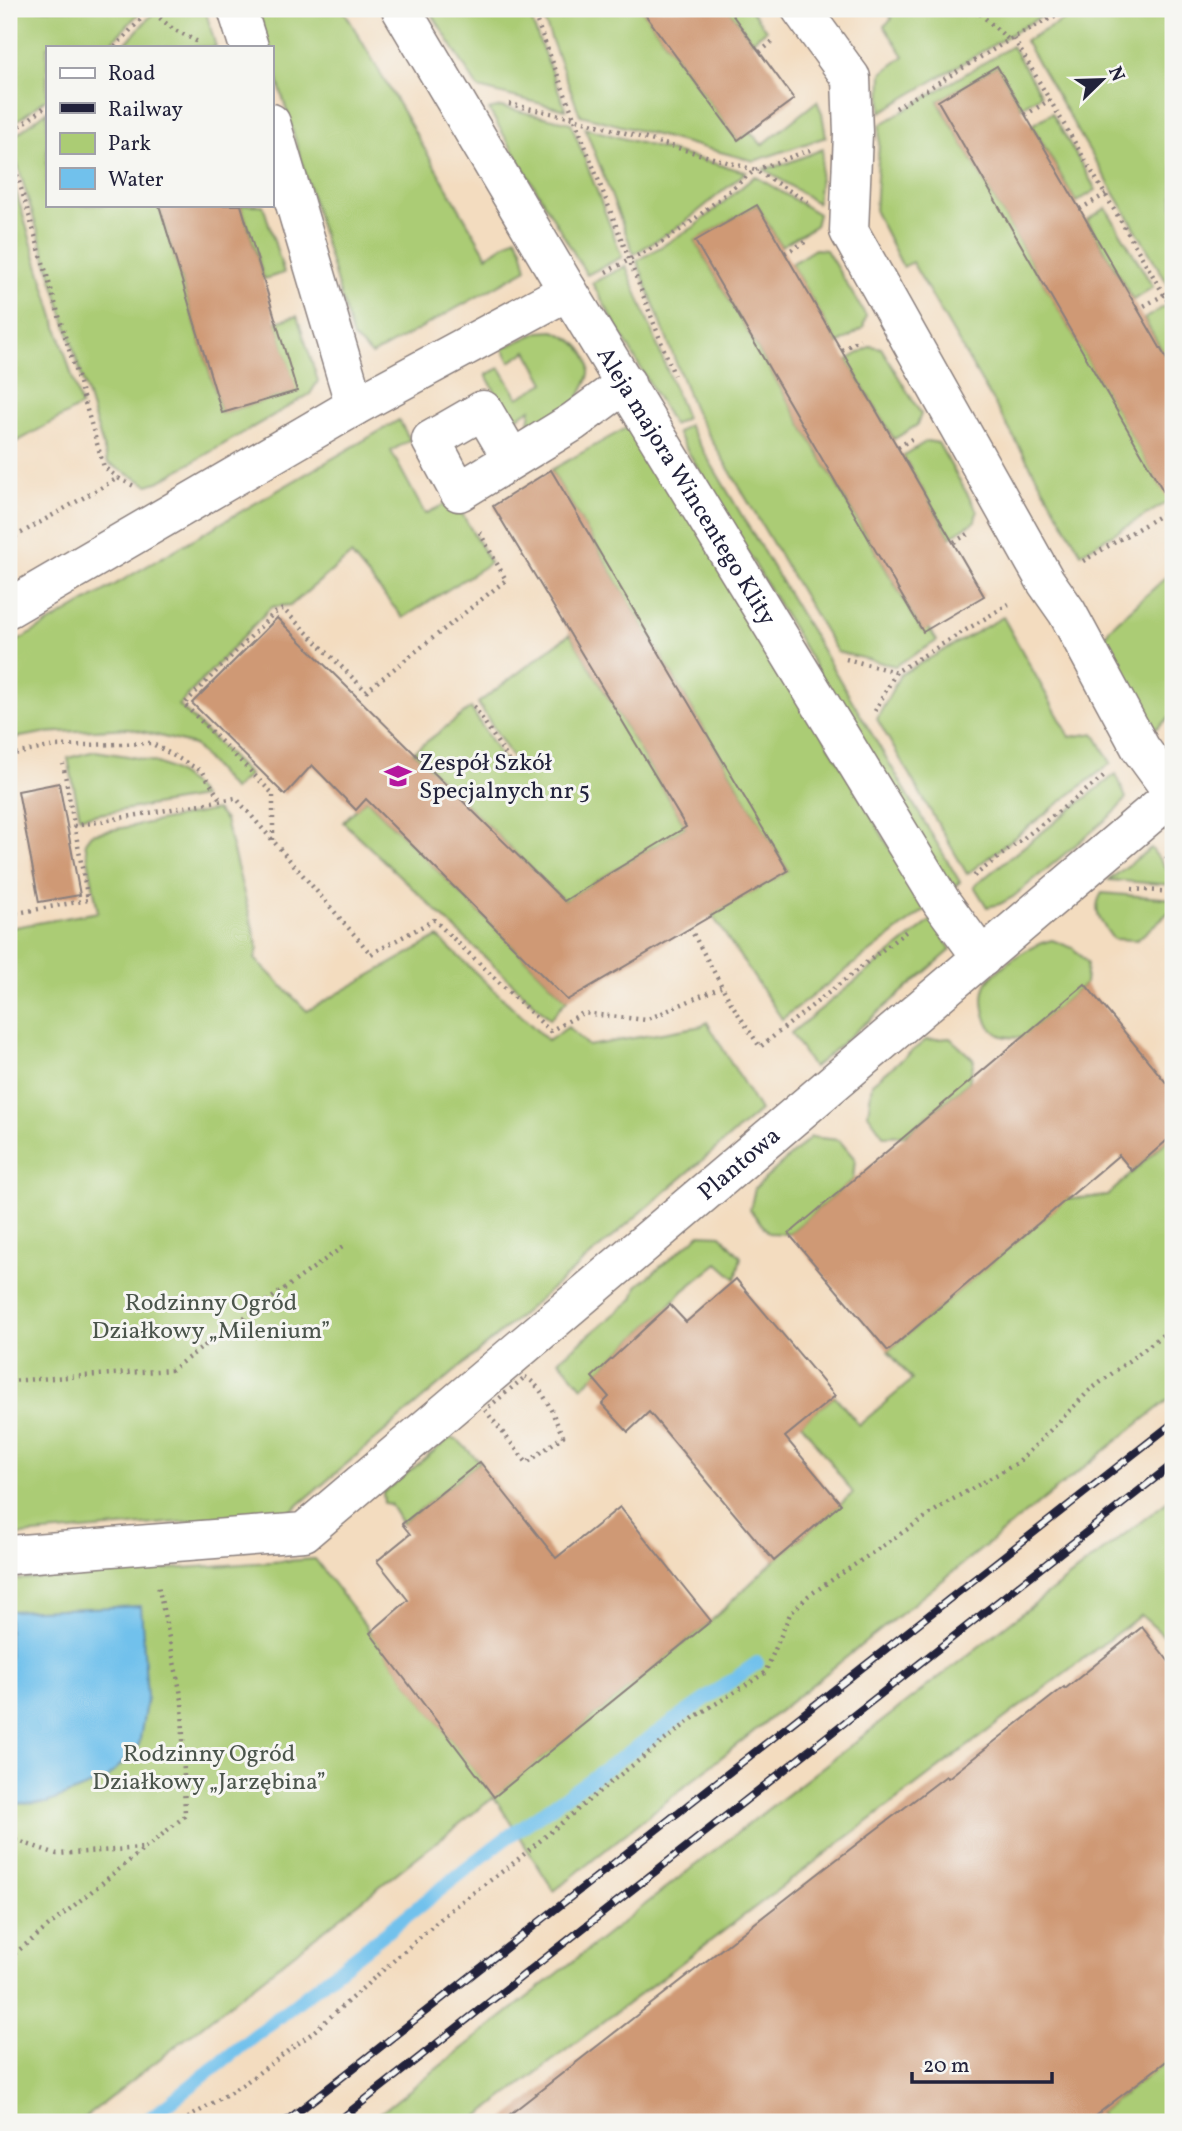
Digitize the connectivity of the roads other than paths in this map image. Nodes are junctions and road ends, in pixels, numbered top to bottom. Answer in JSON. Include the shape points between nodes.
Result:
{"nodes":[{"id":1,"x":237,"y":9,"type":"edge"},
{"id":2,"x":401,"y":9,"type":"edge"},
{"id":3,"x":801,"y":9,"type":"edge"},
{"id":4,"x":249,"y":46,"type":"edge"},
{"id":5,"x":273,"y":130,"type":"edge"},
{"id":6,"x":568,"y":291,"type":"junction"},
{"id":7,"x":626,"y":383,"type":"junction"},
{"id":8,"x":355,"y":406,"type":"junction"},
{"id":9,"x":512,"y":459,"type":"dead end"},
{"id":10,"x":9,"y":608,"type":"edge"},
{"id":11,"x":1173,"y":794,"type":"edge"},
{"id":12,"x":982,"y":957,"type":"junction"},
{"id":13,"x":9,"y":1555,"type":"edge"}],
"edges":[{"from":1,"to":4,"type":"street"},
{"from":2,"to":6,"type":"street","name":"Aleja majora Wincentego Klity"},
{"from":3,"to":11,"type":"street","via":[[852,78],[849,231],[1141,749]]},
{"from":5,"to":8,"type":"street"},
{"from":6,"to":7,"type":"street","name":"Aleja majora Wincentego Klity"},
{"from":6,"to":8,"type":"street"},
{"from":7,"to":9,"type":"street"},
{"from":7,"to":12,"type":"street","name":"Aleja majora Wincentego Klity","via":[[942,903]]},
{"from":8,"to":10,"type":"street"},
{"from":11,"to":12,"type":"street","name":"Plantowa"},
{"from":12,"to":13,"type":"street","name":"Plantowa","via":[[304,1532]]}]}
